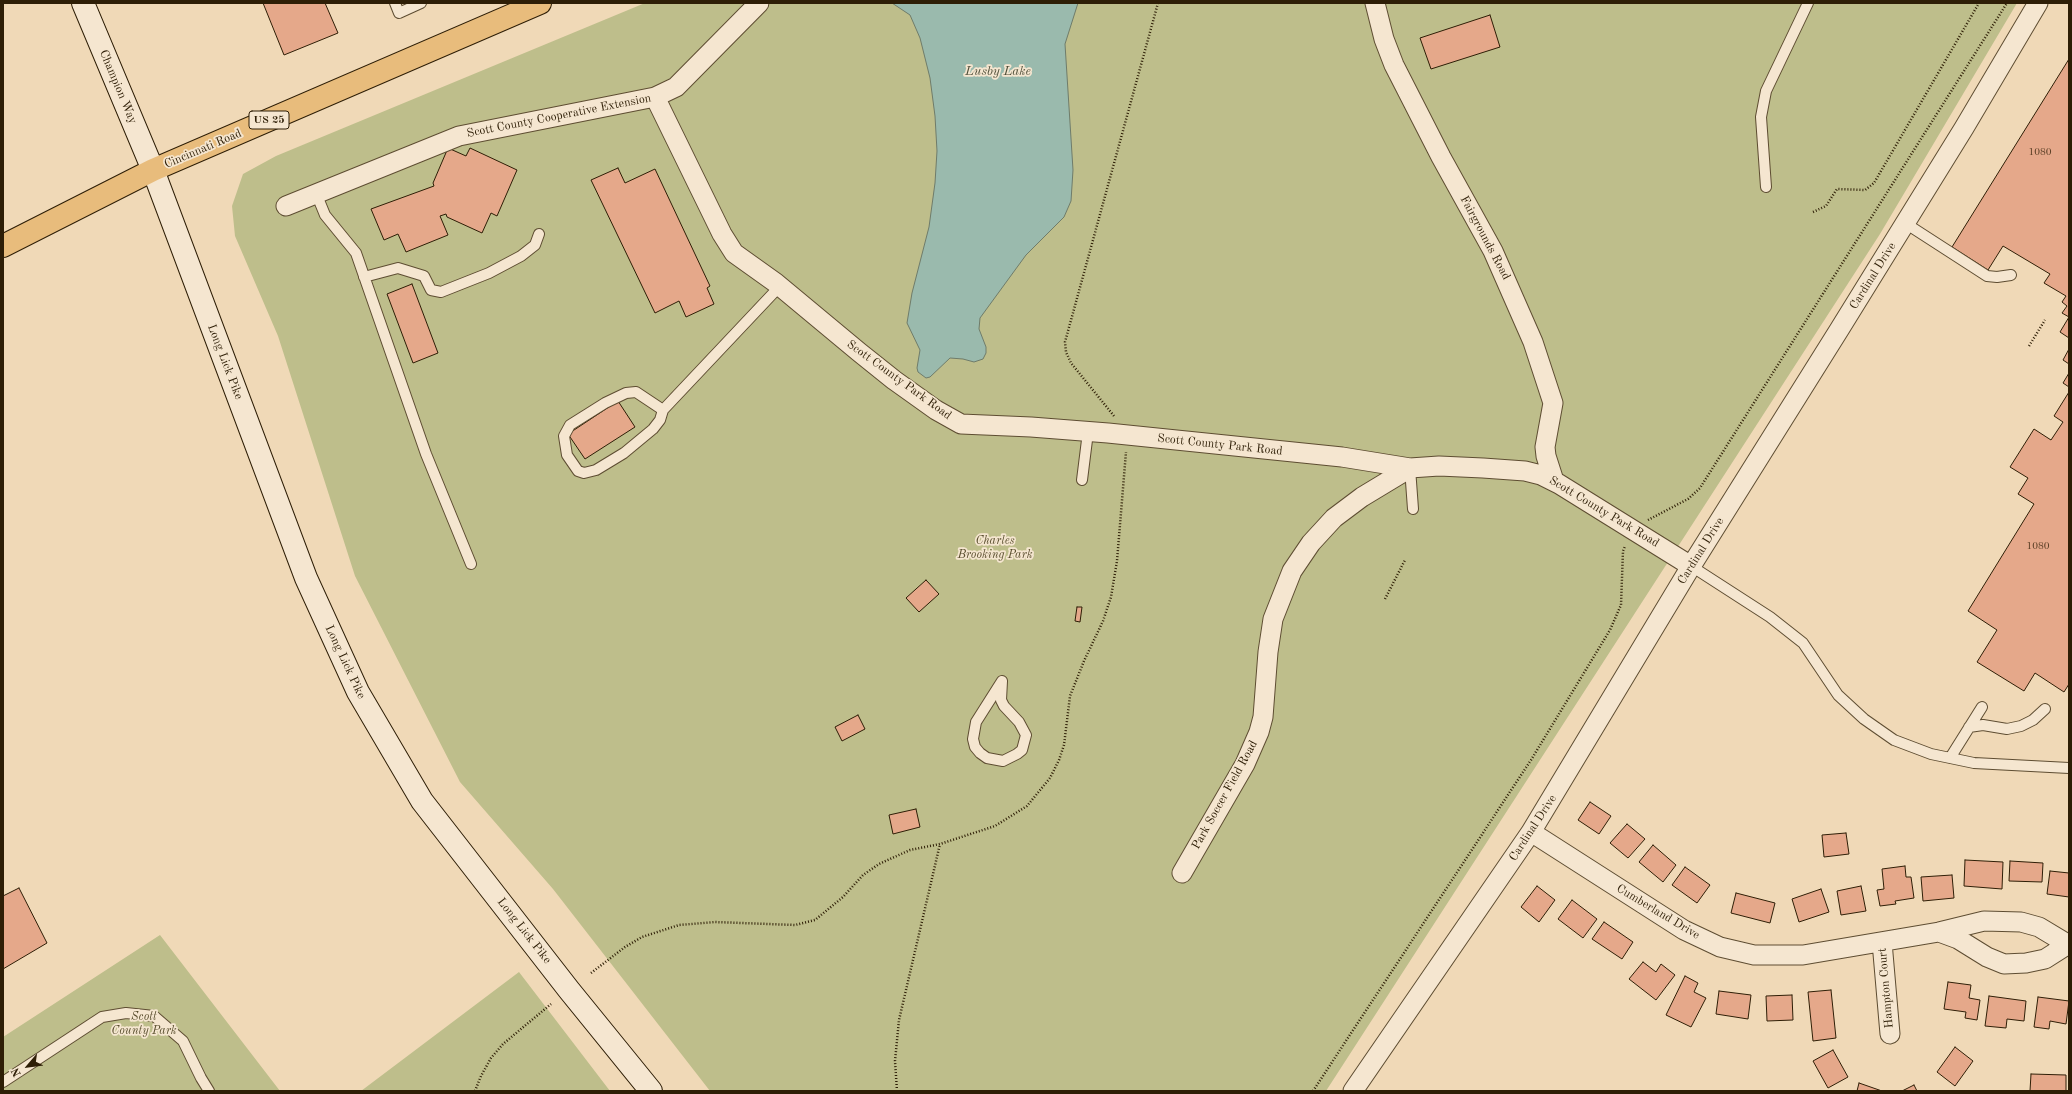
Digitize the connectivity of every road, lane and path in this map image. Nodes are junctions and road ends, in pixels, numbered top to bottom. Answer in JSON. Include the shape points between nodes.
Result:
{"nodes":[{"id":1,"x":83,"y":3,"type":"edge"},
{"id":2,"x":394,"y":3,"type":"edge"},
{"id":3,"x":421,"y":3,"type":"edge"},
{"id":4,"x":540,"y":3,"type":"edge"},
{"id":5,"x":759,"y":3,"type":"edge"},
{"id":6,"x":1375,"y":3,"type":"edge"},
{"id":7,"x":1808,"y":3,"type":"edge"},
{"id":8,"x":1979,"y":3,"type":"edge"},
{"id":9,"x":2038,"y":3,"type":"edge"},
{"id":10,"x":655,"y":97,"type":"junction"},
{"id":11,"x":153,"y":170,"type":"junction"},
{"id":12,"x":1766,"y":187,"type":"dead end"},
{"id":13,"x":316,"y":193,"type":"junction"},
{"id":14,"x":286,"y":206,"type":"dead end"},
{"id":15,"x":1813,"y":212,"type":"dead end"},
{"id":16,"x":1905,"y":223,"type":"junction"},
{"id":17,"x":539,"y":234,"type":"dead end"},
{"id":18,"x":3,"y":246,"type":"edge"},
{"id":19,"x":2011,"y":274,"type":"dead end"},
{"id":20,"x":364,"y":277,"type":"junction"},
{"id":21,"x":780,"y":286,"type":"junction"},
{"id":22,"x":2045,"y":320,"type":"dead end"},
{"id":23,"x":2029,"y":346,"type":"dead end"},
{"id":24,"x":663,"y":410,"type":"junction"},
{"id":25,"x":1088,"y":432,"type":"junction"},
{"id":26,"x":1439,"y":466,"type":"joint"},
{"id":27,"x":1410,"y":468,"type":"junction"},
{"id":28,"x":1082,"y":480,"type":"dead end"},
{"id":29,"x":1554,"y":481,"type":"junction"},
{"id":30,"x":1413,"y":509,"type":"dead end"},
{"id":31,"x":1405,"y":560,"type":"dead end"},
{"id":32,"x":472,"y":564,"type":"dead end"},
{"id":33,"x":1692,"y":566,"type":"junction"},
{"id":34,"x":1385,"y":599,"type":"dead end"},
{"id":35,"x":1002,"y":681,"type":"joint"},
{"id":36,"x":1982,"y":707,"type":"dead end"},
{"id":37,"x":2045,"y":709,"type":"dead end"},
{"id":38,"x":1969,"y":727,"type":"junction"},
{"id":39,"x":1950,"y":758,"type":"junction"},
{"id":40,"x":2069,"y":768,"type":"edge"},
{"id":41,"x":1531,"y":832,"type":"junction"},
{"id":42,"x":1182,"y":873,"type":"dead end"},
{"id":43,"x":1939,"y":932,"type":"junction"},
{"id":44,"x":1882,"y":942,"type":"junction"},
{"id":45,"x":2068,"y":945,"type":"edge"},
{"id":46,"x":591,"y":973,"type":"dead end"},
{"id":47,"x":551,"y":1004,"type":"dead end"},
{"id":48,"x":1890,"y":1034,"type":"dead end"},
{"id":49,"x":3,"y":1082,"type":"edge"},
{"id":50,"x":210,"y":1091,"type":"edge"},
{"id":51,"x":475,"y":1091,"type":"edge"},
{"id":52,"x":651,"y":1091,"type":"edge"},
{"id":53,"x":897,"y":1091,"type":"edge"},
{"id":54,"x":1353,"y":1091,"type":"edge"}],
"edges":[{"from":1,"to":11,"type":"main road","name":"Champion Way"},
{"from":2,"to":3,"type":"lane","via":[[399,13]]},
{"from":4,"to":11,"type":"main road","name":"Cincinnati Road","number":"US 25"},
{"from":5,"to":10,"type":"street","name":"Scott County Cooperative Extension","via":[[676,87]]},
{"from":6,"to":29,"type":"street","name":"Fairgrounds Road","via":[[1394,65],[1493,251],[1536,348],[1553,403],[1545,447]]},
{"from":7,"to":12,"type":"lane","via":[[1766,92],[1761,117]]},
{"from":8,"to":15,"type":"path","via":[[1874,183],[1865,190],[1837,189],[1826,206]]},
{"from":9,"to":16,"type":"street","name":"Cardinal Drive"},
{"from":10,"to":13,"type":"street","name":"Scott County Cooperative Extension","via":[[459,136]]},
{"from":10,"to":21,"type":"street","name":"Scott County Park Road","via":[[722,234],[734,252]]},
{"from":11,"to":18,"type":"main road","name":"Cincinnati Road","number":"US 25"},
{"from":11,"to":52,"type":"main road","name":"Long Lick Pike","via":[[306,578],[358,692],[422,801]]},
{"from":13,"to":14,"type":"street","name":"Scott County Cooperative Extension"},
{"from":13,"to":20,"type":"lane","via":[[325,215],[356,253]]},
{"from":16,"to":19,"type":"lane","via":[[1987,276]]},
{"from":16,"to":33,"type":"street","name":"Cardinal Drive"},
{"from":17,"to":20,"type":"lane","via":[[535,244],[521,256],[489,273],[441,292],[431,290],[424,276],[398,268]]},
{"from":20,"to":32,"type":"lane","via":[[426,454]]},
{"from":21,"to":24,"type":"lane"},
{"from":21,"to":25,"type":"street","name":"Scott County Park Road","via":[[894,380],[936,410],[961,424]]},
{"from":22,"to":23,"type":"path"},
{"from":24,"to":24,"type":"lane","via":[[654,429],[624,453],[596,470],[584,474],[578,471],[567,455],[564,436],[570,425],[626,393],[636,392]]},
{"from":25,"to":27,"type":"street","name":"Scott County Park Road","via":[[1342,457]]},
{"from":25,"to":28,"type":"lane"},
{"from":26,"to":27,"type":"street","name":"Park Soccer Field Road"},
{"from":26,"to":29,"type":"street","name":"Scott County Park Road","via":[[1525,471]]},
{"from":27,"to":30,"type":"lane"},
{"from":27,"to":42,"type":"street","name":"Park Soccer Field Road","via":[[1334,518],[1311,543],[1292,571],[1273,618],[1263,716],[1259,732],[1245,764]]},
{"from":29,"to":33,"type":"street","name":"Scott County Park Road"},
{"from":31,"to":34,"type":"path"},
{"from":33,"to":39,"type":"lane","via":[[1770,616],[1803,643],[1838,695],[1864,719],[1894,740],[1931,754]]},
{"from":33,"to":41,"type":"street","name":"Cardinal Drive"},
{"from":35,"to":35,"type":"lane","via":[[976,722],[973,739],[980,753],[991,759],[1003,761],[1022,750],[1026,735],[1023,727],[1001,700]]},
{"from":36,"to":38,"type":"lane"},
{"from":37,"to":38,"type":"lane","via":[[2033,720],[2021,726],[2007,729],[1983,725]]},
{"from":38,"to":39,"type":"lane"},
{"from":39,"to":40,"type":"lane","via":[[1974,763]]},
{"from":41,"to":44,"type":"street","name":"Cumberland Drive","via":[[1684,930],[1720,947],[1754,955],[1803,955]]},
{"from":41,"to":54,"type":"street","name":"Cardinal Drive"},
{"from":43,"to":44,"type":"street","name":"Cumberland Drive"},
{"from":43,"to":45,"type":"street","name":"Cumberland Drive","via":[[1984,921],[2020,922],[2039,927]]},
{"from":43,"to":45,"type":"street","name":"Cumberland Drive","via":[[1958,939],[2004,964],[2046,959]]},
{"from":44,"to":48,"type":"street","name":"Hampton Court"},
{"from":46,"to":53,"type":"path","via":[[642,937],[679,925],[715,922],[795,925],[815,920],[863,875],[879,864],[910,850],[940,844],[899,1020],[896,1054]]},
{"from":47,"to":51,"type":"path","via":[[503,1044],[491,1058]]},
{"from":49,"to":50,"type":"lane","via":[[102,1017],[126,1013],[154,1016],[183,1041]]}]}
